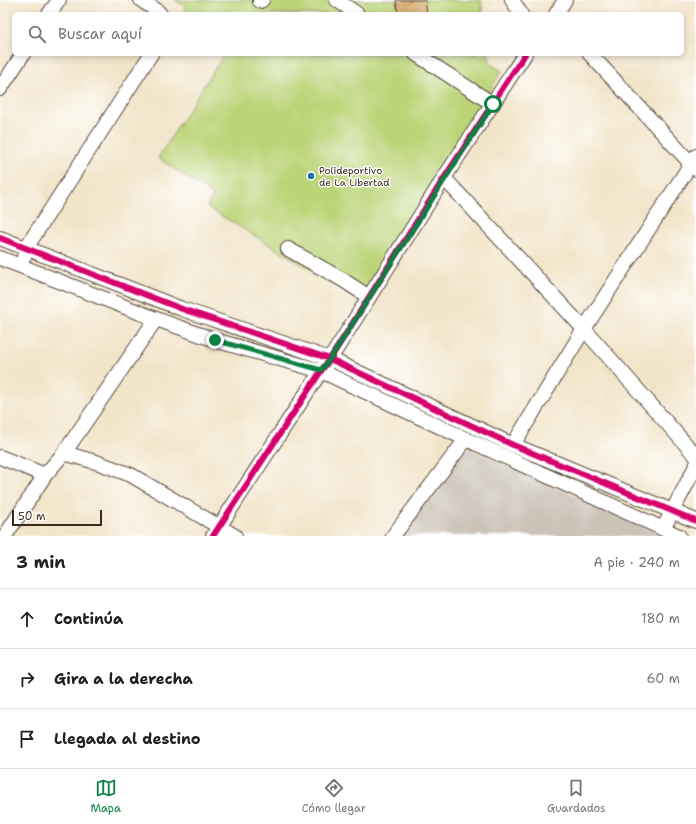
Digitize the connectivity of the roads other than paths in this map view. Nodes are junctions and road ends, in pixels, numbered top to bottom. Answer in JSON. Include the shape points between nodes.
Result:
{"nodes":[{"id":1,"x":59,"y":0,"type":"edge"},
{"id":2,"x":141,"y":0,"type":"edge"},
{"id":3,"x":337,"y":0,"type":"edge"},
{"id":4,"x":512,"y":0,"type":"edge"},
{"id":5,"x":565,"y":0,"type":"edge"},
{"id":6,"x":50,"y":12,"type":"edge"},
{"id":7,"x":158,"y":12,"type":"edge"},
{"id":8,"x":354,"y":12,"type":"edge"},
{"id":9,"x":520,"y":12,"type":"edge"},
{"id":10,"x":557,"y":12,"type":"edge"},
{"id":11,"x":22,"y":56,"type":"edge"},
{"id":12,"x":151,"y":56,"type":"edge"},
{"id":13,"x":419,"y":56,"type":"edge"},
{"id":14,"x":524,"y":56,"type":"edge"},
{"id":15,"x":592,"y":56,"type":"edge"},
{"id":16,"x":0,"y":89,"type":"edge"},
{"id":17,"x":493,"y":104,"type":"junction"},
{"id":18,"x":694,"y":163,"type":"edge"},
{"id":19,"x":444,"y":178,"type":"junction"},
{"id":20,"x":0,"y":238,"type":"edge"},
{"id":21,"x":26,"y":248,"type":"junction"},
{"id":22,"x":288,"y":249,"type":"dead end"},
{"id":23,"x":0,"y":258,"type":"edge"},
{"id":24,"x":21,"y":267,"type":"junction"},
{"id":25,"x":369,"y":297,"type":"junction"},
{"id":26,"x":156,"y":319,"type":"junction"},
{"id":27,"x":584,"y":329,"type":"junction"},
{"id":28,"x":330,"y":359,"type":"junction"},
{"id":29,"x":321,"y":370,"type":"junction"},
{"id":30,"x":466,"y":439,"type":"junction"},
{"id":31,"x":513,"y":445,"type":"junction"},
{"id":32,"x":64,"y":452,"type":"junction"},
{"id":33,"x":696,"y":456,"type":"edge"},
{"id":34,"x":0,"y":457,"type":"edge"},
{"id":35,"x":696,"y":466,"type":"edge"},
{"id":36,"x":45,"y":476,"type":"junction"},
{"id":37,"x":673,"y":510,"type":"junction"},
{"id":38,"x":696,"y":521,"type":"edge"},
{"id":39,"x":663,"y":529,"type":"junction"},
{"id":40,"x":216,"y":531,"type":"edge"},
{"id":41,"x":5,"y":536,"type":"edge"},
{"id":42,"x":235,"y":536,"type":"edge"},
{"id":43,"x":393,"y":536,"type":"edge"},
{"id":44,"x":679,"y":536,"type":"edge"}],
"edges":[{"from":1,"to":6,"type":"street"},
{"from":2,"to":7,"type":"street"},
{"from":3,"to":8,"type":"street"},
{"from":4,"to":9,"type":"street"},
{"from":5,"to":10,"type":"street"},
{"from":11,"to":16,"type":"street"},
{"from":12,"to":21,"type":"street"},
{"from":13,"to":17,"type":"street"},
{"from":14,"to":17,"type":"street"},
{"from":15,"to":18,"type":"street"},
{"from":17,"to":19,"type":"street"},
{"from":18,"to":27,"type":"street"},
{"from":19,"to":25,"type":"street"},
{"from":19,"to":27,"type":"street"},
{"from":20,"to":21,"type":"street"},
{"from":21,"to":24,"type":"street"},
{"from":21,"to":28,"type":"street","via":[[182,310]]},
{"from":22,"to":25,"type":"street"},
{"from":23,"to":24,"type":"street"},
{"from":24,"to":26,"type":"street"},
{"from":25,"to":28,"type":"street"},
{"from":26,"to":29,"type":"street","via":[[215,340]]},
{"from":26,"to":32,"type":"street"},
{"from":27,"to":31,"type":"street"},
{"from":27,"to":33,"type":"street"},
{"from":28,"to":29,"type":"street"},
{"from":28,"to":31,"type":"street"},
{"from":29,"to":30,"type":"street"},
{"from":29,"to":40,"type":"street"},
{"from":30,"to":39,"type":"street"},
{"from":30,"to":43,"type":"street"},
{"from":31,"to":37,"type":"street"},
{"from":32,"to":36,"type":"street"},
{"from":32,"to":40,"type":"street","via":[[131,475]]},
{"from":34,"to":36,"type":"street"},
{"from":35,"to":37,"type":"street"},
{"from":36,"to":41,"type":"street"},
{"from":37,"to":38,"type":"street"},
{"from":37,"to":39,"type":"street"},
{"from":39,"to":44,"type":"street"},
{"from":40,"to":42,"type":"street"}]}
